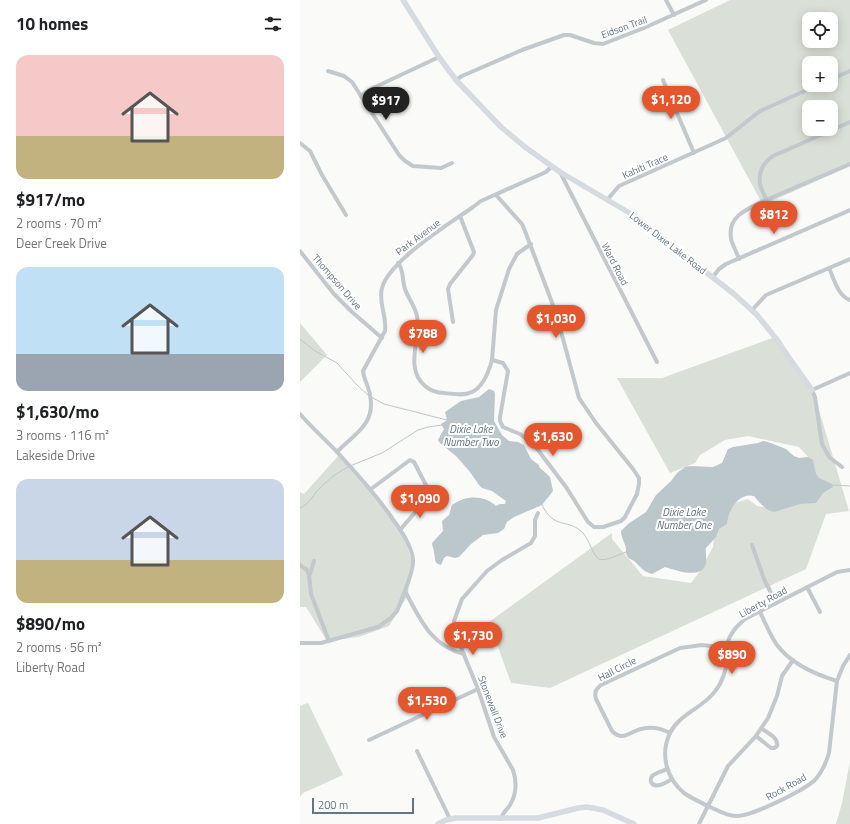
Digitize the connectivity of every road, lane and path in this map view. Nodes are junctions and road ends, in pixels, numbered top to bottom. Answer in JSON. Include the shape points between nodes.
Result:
{"nodes":[{"id":1,"x":403,"y":0,"type":"edge"},
{"id":2,"x":666,"y":0,"type":"edge"},
{"id":3,"x":706,"y":0,"type":"edge"},
{"id":4,"x":674,"y":15,"type":"junction"},
{"id":5,"x":439,"y":56,"type":"junction"},
{"id":6,"x":328,"y":71,"type":"dead end"},
{"id":7,"x":850,"y":71,"type":"edge"},
{"id":8,"x":838,"y":77,"type":"edge"},
{"id":9,"x":456,"y":80,"type":"junction"},
{"id":10,"x":663,"y":80,"type":"dead end"},
{"id":11,"x":802,"y":92,"type":"edge"},
{"id":12,"x":361,"y":96,"type":"junction"},
{"id":13,"x":850,"y":122,"type":"edge"},
{"id":14,"x":300,"y":143,"type":"edge"},
{"id":15,"x":694,"y":153,"type":"junction"},
{"id":16,"x":452,"y":163,"type":"dead end"},
{"id":17,"x":850,"y":164,"type":"edge"},
{"id":18,"x":552,"y":166,"type":"junction"},
{"id":19,"x":560,"y":172,"type":"junction"},
{"id":20,"x":496,"y":194,"type":"junction"},
{"id":21,"x":607,"y":200,"type":"junction"},
{"id":22,"x":766,"y":200,"type":"junction"},
{"id":23,"x":850,"y":210,"type":"edge"},
{"id":24,"x":346,"y":215,"type":"dead end"},
{"id":25,"x":460,"y":216,"type":"junction"},
{"id":26,"x":531,"y":244,"type":"junction"},
{"id":27,"x":300,"y":251,"type":"edge"},
{"id":28,"x":739,"y":259,"type":"junction"},
{"id":29,"x":850,"y":259,"type":"edge"},
{"id":30,"x":398,"y":263,"type":"junction"},
{"id":31,"x":829,"y":268,"type":"junction"},
{"id":32,"x":713,"y":277,"type":"junction"},
{"id":33,"x":850,"y":300,"type":"edge"},
{"id":34,"x":752,"y":310,"type":"junction"},
{"id":35,"x":453,"y":322,"type":"dead end"},
{"id":36,"x":382,"y":338,"type":"junction"},
{"id":37,"x":492,"y":360,"type":"junction"},
{"id":38,"x":657,"y":362,"type":"dead end"},
{"id":39,"x":850,"y":373,"type":"edge"},
{"id":40,"x":812,"y":390,"type":"junction"},
{"id":41,"x":300,"y":414,"type":"edge"},
{"id":42,"x":337,"y":452,"type":"junction"},
{"id":43,"x":842,"y":467,"type":"dead end"},
{"id":44,"x":371,"y":489,"type":"junction"},
{"id":45,"x":538,"y":513,"type":"dead end"},
{"id":46,"x":400,"y":530,"type":"junction"},
{"id":47,"x":752,"y":545,"type":"dead end"},
{"id":48,"x":314,"y":561,"type":"dead end"},
{"id":49,"x":300,"y":565,"type":"edge"},
{"id":50,"x":850,"y":570,"type":"edge"},
{"id":51,"x":309,"y":575,"type":"junction"},
{"id":52,"x":807,"y":587,"type":"junction"},
{"id":53,"x":405,"y":591,"type":"junction"},
{"id":54,"x":776,"y":603,"type":"junction"},
{"id":55,"x":760,"y":612,"type":"junction"},
{"id":56,"x":820,"y":612,"type":"dead end"},
{"id":57,"x":329,"y":642,"type":"junction"},
{"id":58,"x":300,"y":643,"type":"edge"},
{"id":59,"x":727,"y":648,"type":"junction"},
{"id":60,"x":464,"y":654,"type":"junction"},
{"id":61,"x":850,"y":655,"type":"edge"},
{"id":62,"x":793,"y":660,"type":"junction"},
{"id":63,"x":837,"y":681,"type":"junction"},
{"id":64,"x":478,"y":689,"type":"junction"},
{"id":65,"x":762,"y":729,"type":"junction"},
{"id":66,"x":670,"y":733,"type":"junction"},
{"id":67,"x":756,"y":736,"type":"junction"},
{"id":68,"x":369,"y":740,"type":"dead end"},
{"id":69,"x":416,"y":751,"type":"dead end"},
{"id":70,"x":667,"y":769,"type":"junction"},
{"id":71,"x":672,"y":779,"type":"junction"},
{"id":72,"x":708,"y":806,"type":"junction"},
{"id":73,"x":450,"y":819,"type":"junction"},
{"id":74,"x":500,"y":819,"type":"junction"},
{"id":75,"x":438,"y":824,"type":"edge"},
{"id":76,"x":634,"y":824,"type":"edge"},
{"id":77,"x":699,"y":824,"type":"edge"}],
"edges":[{"from":1,"to":5,"type":"street","name":"Lower Dixie Lake Road"},
{"from":2,"to":4,"type":"street"},
{"from":3,"to":4,"type":"street","name":"Eidson Trail"},
{"from":4,"to":9,"type":"street","name":"Eidson Trail","via":[[603,44],[570,35],[556,38]]},
{"from":5,"to":9,"type":"street","name":"Lower Dixie Lake Road"},
{"from":5,"to":12,"type":"street"},
{"from":6,"to":12,"type":"street","via":[[344,76],[352,82]]},
{"from":7,"to":8,"type":"street"},
{"from":9,"to":18,"type":"street","name":"Lower Dixie Lake Road","via":[[505,131]]},
{"from":10,"to":15,"type":"street"},
{"from":11,"to":15,"type":"street","name":"Kahiti Trace","via":[[760,111],[726,138]]},
{"from":12,"to":16,"type":"street","via":[[404,161],[413,166],[441,168]]},
{"from":13,"to":22,"type":"street","via":[[768,159],[763,165],[760,179]]},
{"from":14,"to":24,"type":"street","via":[[310,150]]},
{"from":15,"to":21,"type":"street","name":"Kahiti Trace","via":[[619,186]]},
{"from":17,"to":22,"type":"street"},
{"from":18,"to":19,"type":"street","name":"Lower Dixie Lake Road"},
{"from":18,"to":20,"type":"street","name":"Park Avenue","via":[[546,172]]},
{"from":19,"to":21,"type":"street","name":"Lower Dixie Lake Road"},
{"from":19,"to":38,"type":"street","name":"Ward Road"},
{"from":20,"to":25,"type":"street","name":"Park Avenue"},
{"from":20,"to":26,"type":"street","via":[[522,224]]},
{"from":21,"to":32,"type":"street","name":"Lower Dixie Lake Road","via":[[644,222]]},
{"from":22,"to":28,"type":"street","via":[[744,211],[732,226],[731,240]]},
{"from":23,"to":28,"type":"street"},
{"from":25,"to":30,"type":"street","name":"Park Avenue"},
{"from":25,"to":35,"type":"street","via":[[474,252],[448,289]]},
{"from":26,"to":37,"type":"street","via":[[518,254],[509,269],[496,310]]},
{"from":26,"to":37,"type":"street","via":[[556,312],[579,398],[639,478],[637,494],[625,517],[615,523],[594,527],[535,446],[526,437],[501,424],[508,371],[503,363]]},
{"from":27,"to":36,"type":"street","name":"Thompson Drive","via":[[334,294]]},
{"from":28,"to":32,"type":"street","via":[[722,267]]},
{"from":29,"to":31,"type":"street"},
{"from":30,"to":36,"type":"street","name":"Park Avenue","via":[[386,277],[382,289],[381,300],[386,324]]},
{"from":30,"to":37,"type":"street","via":[[402,269],[405,290],[417,315],[414,365],[423,384],[440,393],[470,393],[481,385]]},
{"from":31,"to":33,"type":"street","via":[[840,293]]},
{"from":31,"to":34,"type":"street","via":[[766,296]]},
{"from":32,"to":34,"type":"street","name":"Lower Dixie Lake Road"},
{"from":34,"to":40,"type":"street","name":"Lower Dixie Lake Road","via":[[772,332]]},
{"from":36,"to":42,"type":"street","name":"Park Avenue","via":[[363,371],[371,397],[369,418],[357,435]]},
{"from":39,"to":40,"type":"street"},
{"from":40,"to":43,"type":"street","name":"Lower Dixie Lake Road","via":[[822,444],[829,457]]},
{"from":41,"to":42,"type":"street"},
{"from":42,"to":44,"type":"street"},
{"from":44,"to":46,"type":"street"},
{"from":44,"to":46,"type":"street","via":[[410,460],[414,462],[430,495]]},
{"from":45,"to":60,"type":"street","name":"Stonewall Drive","via":[[535,520],[535,536],[531,543],[493,566],[462,599],[453,625]]},
{"from":46,"to":53,"type":"street","via":[[408,542],[413,560]]},
{"from":47,"to":54,"type":"street"},
{"from":48,"to":51,"type":"street"},
{"from":49,"to":51,"type":"street"},
{"from":50,"to":52,"type":"street","name":"Liberty Road","via":[[837,572]]},
{"from":51,"to":57,"type":"street","via":[[311,594]]},
{"from":52,"to":54,"type":"street","name":"Liberty Road"},
{"from":52,"to":56,"type":"street"},
{"from":53,"to":57,"type":"street","via":[[397,611],[384,624]]},
{"from":53,"to":60,"type":"street","via":[[420,620],[434,638],[448,649]]},
{"from":54,"to":55,"type":"street","name":"Liberty Road"},
{"from":55,"to":59,"type":"street","name":"Liberty Road","via":[[737,626]]},
{"from":55,"to":62,"type":"street","via":[[777,644]]},
{"from":57,"to":58,"type":"street"},
{"from":59,"to":66,"type":"street","name":"Liberty Road","via":[[725,671],[717,689],[707,700],[680,719]]},
{"from":59,"to":66,"type":"street","name":"Hall Circle","via":[[702,645],[680,648],[596,688],[596,699],[616,735],[625,736],[650,727]]},
{"from":60,"to":64,"type":"street","name":"Stonewall Drive"},
{"from":61,"to":63,"type":"street","name":"Rock Road","via":[[842,666]]},
{"from":62,"to":63,"type":"street","via":[[813,673]]},
{"from":62,"to":65,"type":"street","via":[[782,676],[774,706]]},
{"from":63,"to":72,"type":"street","name":"Rock Road","via":[[829,754],[824,768],[815,780],[802,789],[746,815],[729,815]]},
{"from":64,"to":68,"type":"street"},
{"from":64,"to":74,"type":"street","name":"Stonewall Drive","via":[[494,737],[515,776],[514,798]]},
{"from":65,"to":67,"type":"street"},
{"from":65,"to":67,"type":"street","via":[[777,740],[777,746],[771,748]]},
{"from":66,"to":70,"type":"street","name":"Liberty Road","via":[[665,751]]},
{"from":67,"to":72,"type":"street","via":[[728,766]]},
{"from":69,"to":73,"type":"street"},
{"from":70,"to":71,"type":"street","name":"Liberty Road"},
{"from":70,"to":71,"type":"street","via":[[653,776],[651,783],[658,786]]},
{"from":71,"to":72,"type":"street","name":"Liberty Road","via":[[685,793]]},
{"from":72,"to":77,"type":"street"},
{"from":73,"to":74,"type":"street"},
{"from":73,"to":75,"type":"street"},
{"from":74,"to":76,"type":"street","via":[[538,818],[587,807],[603,810]]}]}
